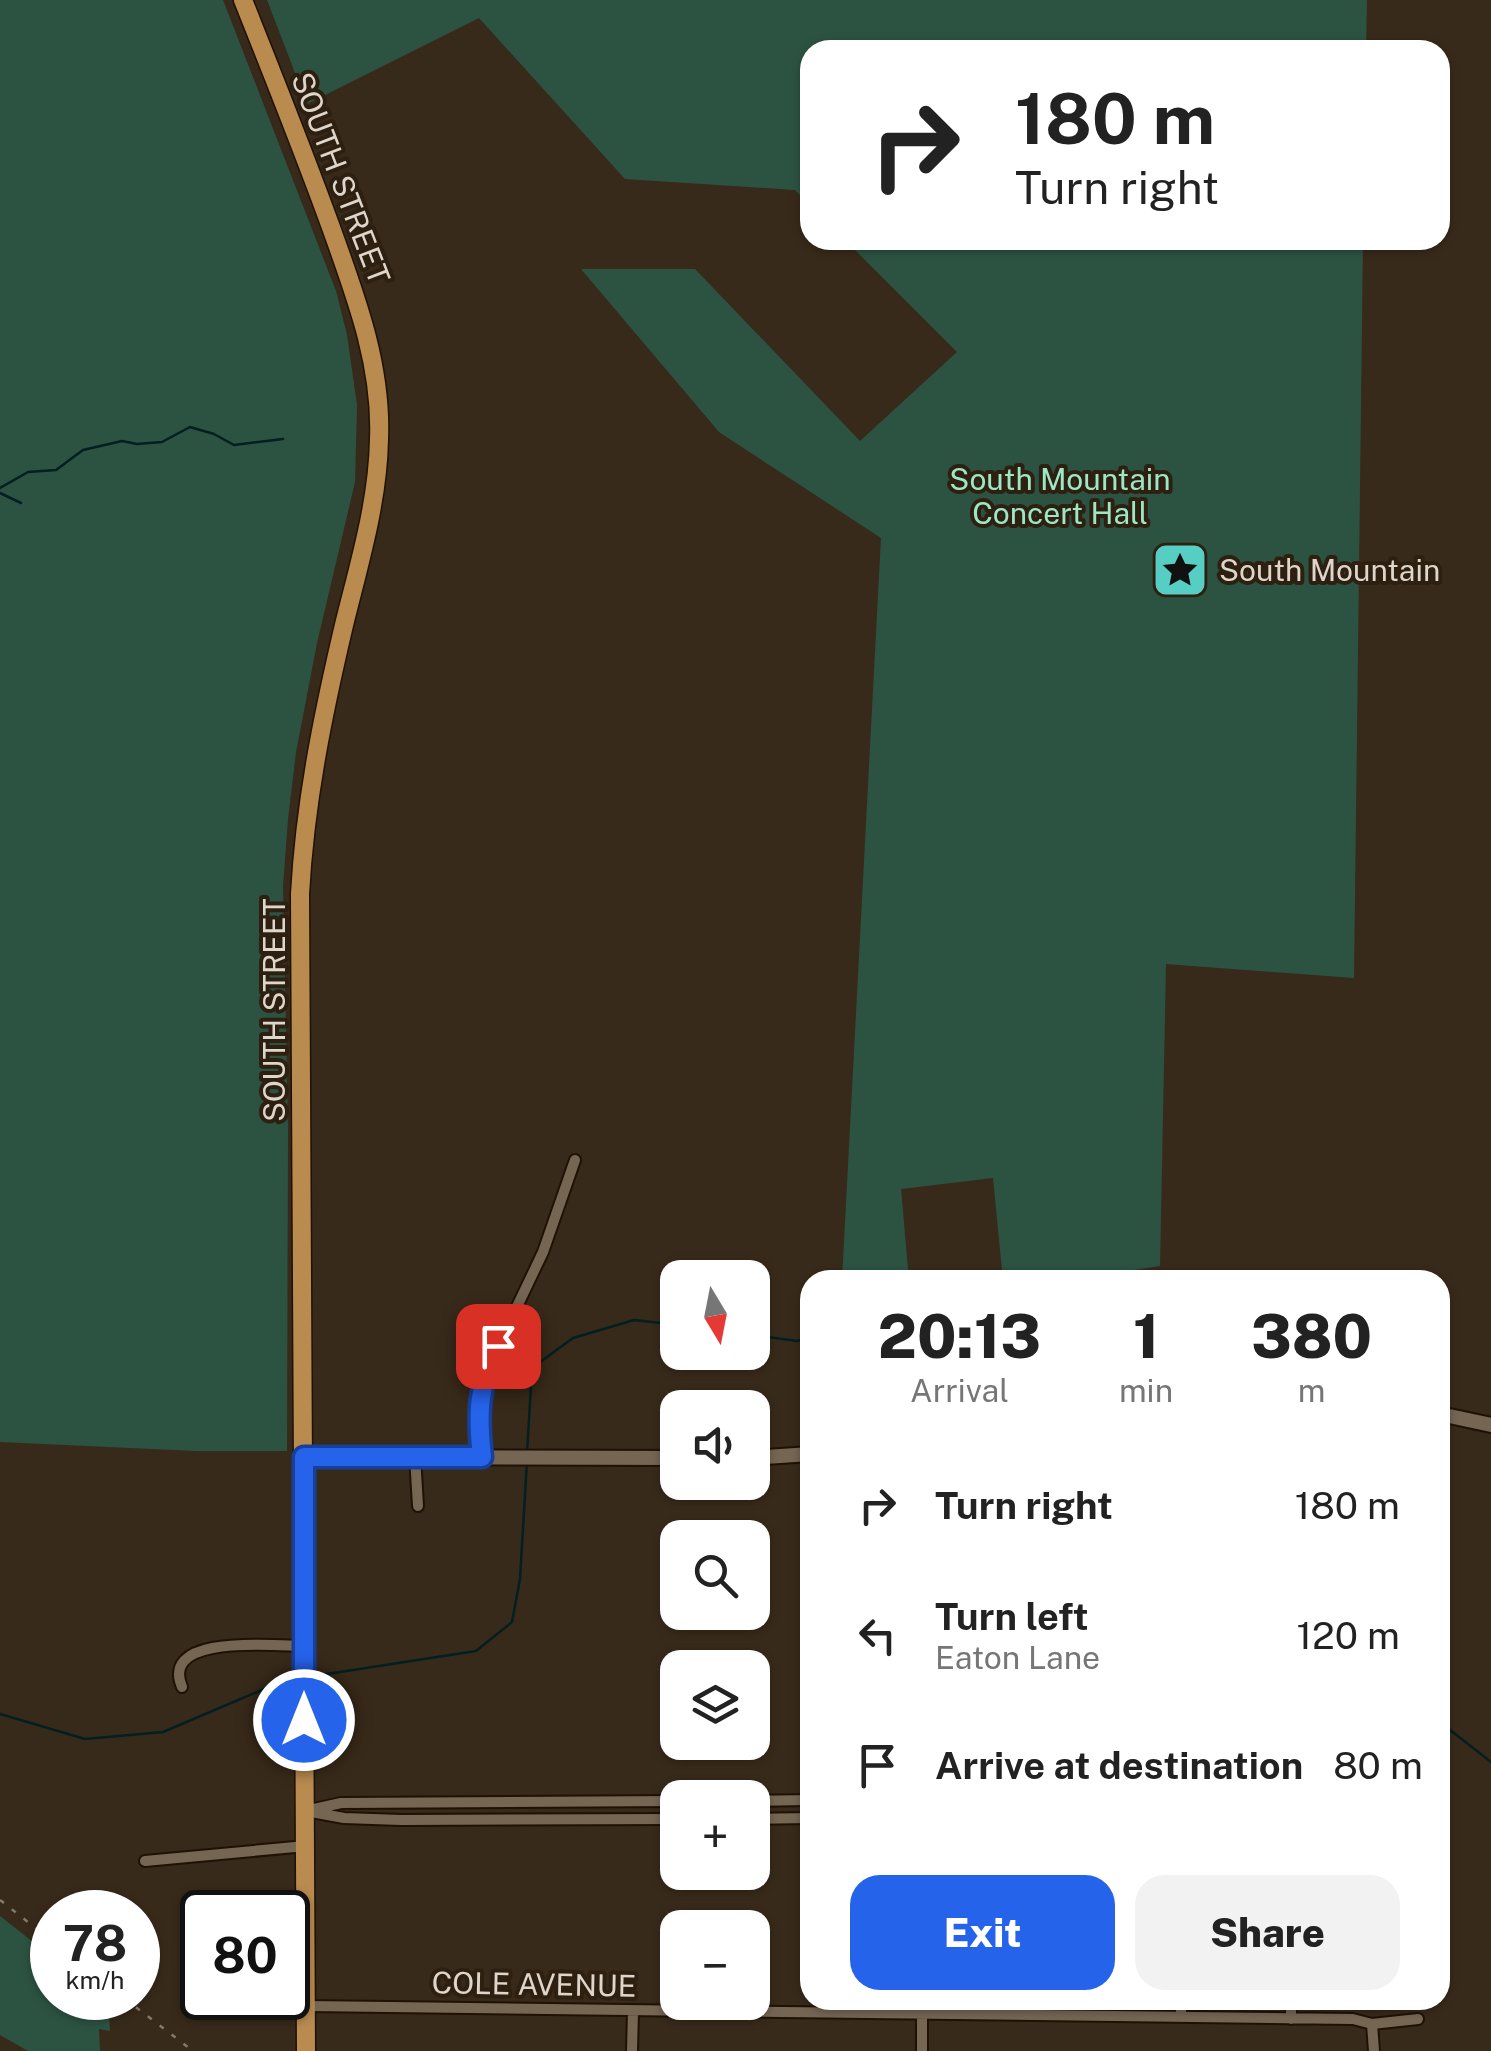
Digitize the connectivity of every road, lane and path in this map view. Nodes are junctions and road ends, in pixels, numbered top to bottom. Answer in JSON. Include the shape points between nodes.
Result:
{"nodes":[{"id":1,"x":243,"y":0,"type":"edge"},
{"id":2,"x":575,"y":1160,"type":"dead end"},
{"id":3,"x":1450,"y":1416,"type":"edge"},
{"id":4,"x":1491,"y":1425,"type":"edge"},
{"id":5,"x":800,"y":1455,"type":"edge"},
{"id":6,"x":416,"y":1456,"type":"junction"},
{"id":7,"x":304,"y":1457,"type":"junction"},
{"id":8,"x":482,"y":1457,"type":"junction"},
{"id":9,"x":770,"y":1457,"type":"edge"},
{"id":10,"x":660,"y":1458,"type":"edge"},
{"id":11,"x":418,"y":1506,"type":"dead end"},
{"id":12,"x":304,"y":1646,"type":"junction"},
{"id":13,"x":182,"y":1686,"type":"dead end"},
{"id":14,"x":800,"y":1800,"type":"edge"},
{"id":15,"x":658,"y":1801,"type":"joint"},
{"id":16,"x":770,"y":1801,"type":"edge"},
{"id":17,"x":500,"y":1803,"type":"junction"},
{"id":18,"x":305,"y":1810,"type":"junction"},
{"id":19,"x":800,"y":1818,"type":"edge"},
{"id":20,"x":770,"y":1819,"type":"edge"},
{"id":21,"x":499,"y":1820,"type":"junction"},
{"id":22,"x":656,"y":1820,"type":"junction"},
{"id":23,"x":660,"y":1820,"type":"edge"},
{"id":24,"x":306,"y":1846,"type":"junction"},
{"id":25,"x":144,"y":1861,"type":"dead end"},
{"id":26,"x":306,"y":1890,"type":"edge"},
{"id":27,"x":310,"y":2006,"type":"edge"},
{"id":28,"x":1077,"y":2010,"type":"edge"},
{"id":29,"x":1180,"y":2010,"type":"edge"},
{"id":30,"x":1291,"y":2010,"type":"edge"},
{"id":31,"x":633,"y":2011,"type":"junction"},
{"id":32,"x":922,"y":2012,"type":"junction"},
{"id":33,"x":1077,"y":2016,"type":"junction"},
{"id":34,"x":1180,"y":2017,"type":"junction"},
{"id":35,"x":1291,"y":2019,"type":"junction"},
{"id":36,"x":1418,"y":2019,"type":"dead end"},
{"id":37,"x":307,"y":2020,"type":"edge"},
{"id":38,"x":1372,"y":2024,"type":"junction"},
{"id":39,"x":306,"y":2051,"type":"edge"},
{"id":40,"x":632,"y":2051,"type":"edge"},
{"id":41,"x":922,"y":2051,"type":"edge"},
{"id":42,"x":1374,"y":2051,"type":"edge"}],
"edges":[{"from":1,"to":7,"type":"highway","name":"SOUTH STREET","via":[[364,321],[380,437],[370,520],[324,712],[302,846]]},
{"from":2,"to":8,"type":"street","via":[[543,1252],[483,1378]]},
{"from":3,"to":4,"type":"street"},
{"from":5,"to":9,"type":"street"},
{"from":6,"to":7,"type":"street"},
{"from":6,"to":8,"type":"street"},
{"from":6,"to":11,"type":"street"},
{"from":7,"to":12,"type":"highway","name":"SOUTH STREET"},
{"from":8,"to":10,"type":"street"},
{"from":12,"to":13,"type":"street","via":[[202,1650],[180,1663]]},
{"from":12,"to":18,"type":"highway","name":"SOUTH STREET"},
{"from":14,"to":16,"type":"street"},
{"from":15,"to":17,"type":"street"},
{"from":15,"to":22,"type":"street"},
{"from":17,"to":18,"type":"street","via":[[341,1803]]},
{"from":17,"to":21,"type":"street"},
{"from":18,"to":21,"type":"street","via":[[344,1818]]},
{"from":18,"to":24,"type":"highway","name":"SOUTH STREET"},
{"from":19,"to":20,"type":"street"},
{"from":21,"to":22,"type":"street"},
{"from":22,"to":23,"type":"street"},
{"from":24,"to":25,"type":"street"},
{"from":24,"to":26,"type":"highway","name":"SOUTH STREET"},
{"from":27,"to":31,"type":"street","name":"COLE AVENUE"},
{"from":28,"to":33,"type":"street"},
{"from":29,"to":34,"type":"street"},
{"from":30,"to":35,"type":"street"},
{"from":31,"to":32,"type":"street","name":"COLE AVENUE"},
{"from":31,"to":40,"type":"street"},
{"from":32,"to":33,"type":"street","name":"COLE AVENUE"},
{"from":32,"to":41,"type":"street"},
{"from":33,"to":34,"type":"street","name":"COLE AVENUE"},
{"from":34,"to":35,"type":"street","name":"COLE AVENUE"},
{"from":35,"to":38,"type":"street","name":"COLE AVENUE"},
{"from":36,"to":38,"type":"street","name":"COLE AVENUE"},
{"from":37,"to":39,"type":"highway","name":"SOUTH STREET"},
{"from":38,"to":42,"type":"street"}]}
